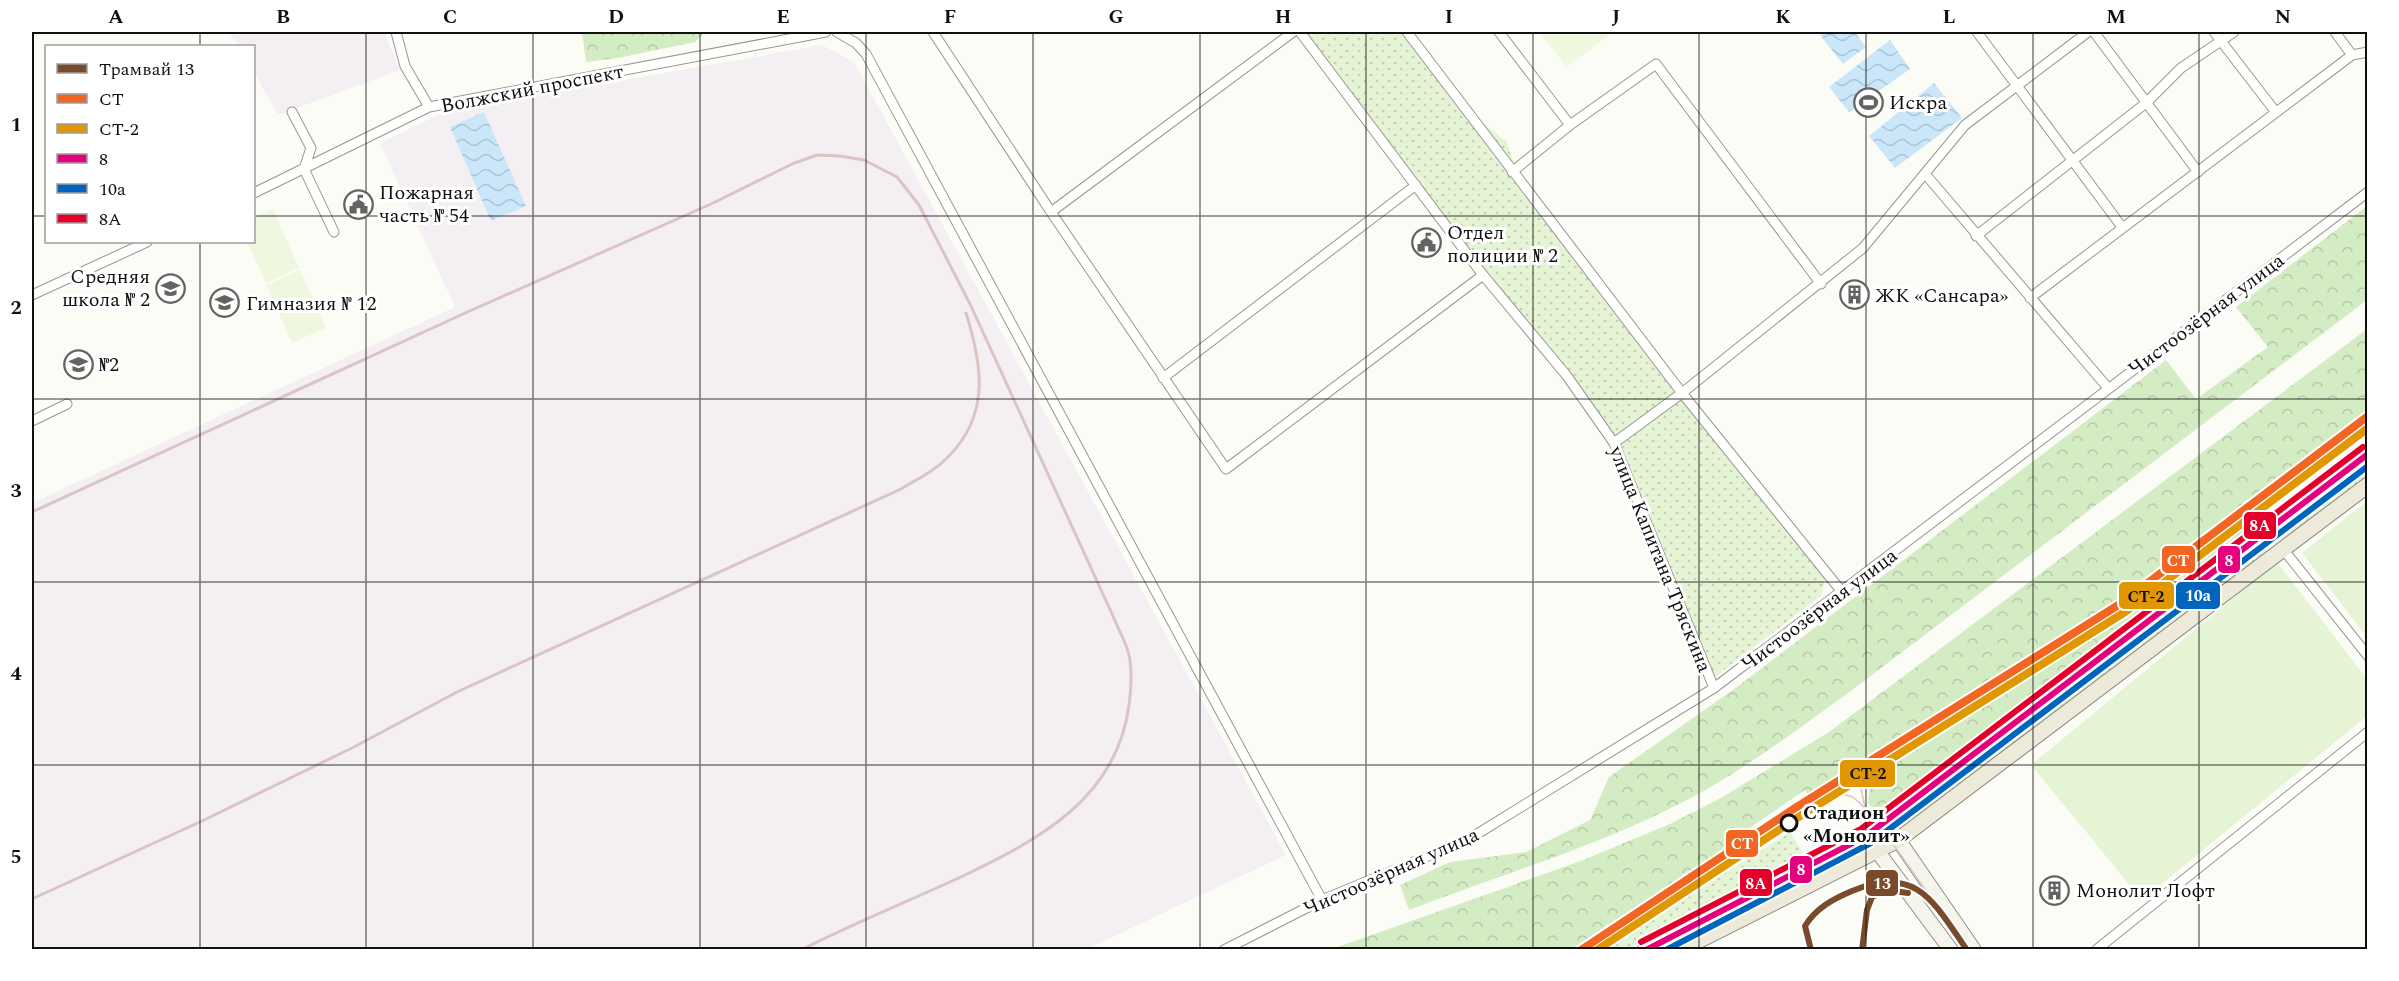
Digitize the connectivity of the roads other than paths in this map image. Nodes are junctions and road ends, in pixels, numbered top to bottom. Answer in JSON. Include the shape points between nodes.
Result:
{"nodes":[{"id":1,"x":396,"y":32,"type":"edge"},
{"id":2,"x":826,"y":32,"type":"edge"},
{"id":3,"x":837,"y":32,"type":"edge"},
{"id":4,"x":933,"y":32,"type":"edge"},
{"id":5,"x":1293,"y":32,"type":"edge"},
{"id":6,"x":1300,"y":32,"type":"edge"},
{"id":7,"x":1407,"y":32,"type":"edge"},
{"id":8,"x":1500,"y":32,"type":"edge"},
{"id":9,"x":1977,"y":32,"type":"edge"},
{"id":10,"x":2088,"y":32,"type":"edge"},
{"id":11,"x":2094,"y":32,"type":"edge"},
{"id":12,"x":2214,"y":32,"type":"edge"},
{"id":13,"x":2234,"y":32,"type":"edge"},
{"id":14,"x":2335,"y":32,"type":"edge"},
{"id":15,"x":2222,"y":41,"type":"junction"},
{"id":16,"x":2367,"y":52,"type":"edge"},
{"id":17,"x":2352,"y":55,"type":"junction"},
{"id":18,"x":2018,"y":85,"type":"junction"},
{"id":19,"x":2146,"y":103,"type":"junction"},
{"id":20,"x":429,"y":107,"type":"junction"},
{"id":21,"x":2275,"y":111,"type":"junction"},
{"id":22,"x":292,"y":112,"type":"dead end"},
{"id":23,"x":1570,"y":125,"type":"junction"},
{"id":24,"x":2073,"y":160,"type":"junction"},
{"id":25,"x":304,"y":169,"type":"junction"},
{"id":26,"x":1512,"y":172,"type":"junction"},
{"id":27,"x":2198,"y":172,"type":"junction"},
{"id":28,"x":1926,"y":175,"type":"junction"},
{"id":29,"x":1416,"y":185,"type":"junction"},
{"id":30,"x":2367,"y":192,"type":"edge"},
{"id":31,"x":255,"y":193,"type":"edge"},
{"id":32,"x":1051,"y":212,"type":"junction"},
{"id":33,"x":2122,"y":227,"type":"junction"},
{"id":34,"x":334,"y":232,"type":"dead end"},
{"id":35,"x":1976,"y":236,"type":"junction"},
{"id":36,"x":145,"y":243,"type":"edge"},
{"id":37,"x":1483,"y":275,"type":"junction"},
{"id":38,"x":1821,"y":284,"type":"junction"},
{"id":39,"x":32,"y":295,"type":"edge"},
{"id":40,"x":2030,"y":298,"type":"junction"},
{"id":41,"x":1163,"y":378,"type":"junction"},
{"id":42,"x":2108,"y":388,"type":"junction"},
{"id":43,"x":1682,"y":393,"type":"junction"},
{"id":44,"x":67,"y":404,"type":"dead end"},
{"id":45,"x":32,"y":421,"type":"edge"},
{"id":46,"x":1614,"y":443,"type":"junction"},
{"id":47,"x":2367,"y":454,"type":"edge"},
{"id":48,"x":2367,"y":485,"type":"edge"},
{"id":49,"x":2267,"y":531,"type":"junction"},
{"id":50,"x":2283,"y":549,"type":"junction"},
{"id":51,"x":1842,"y":592,"type":"junction"},
{"id":52,"x":2367,"y":656,"type":"edge"},
{"id":53,"x":1713,"y":688,"type":"junction"},
{"id":54,"x":2367,"y":732,"type":"edge"},
{"id":55,"x":1886,"y":822,"type":"junction"},
{"id":56,"x":1866,"y":836,"type":"junction"},
{"id":57,"x":1898,"y":840,"type":"junction"},
{"id":58,"x":1878,"y":850,"type":"junction"},
{"id":59,"x":1322,"y":900,"type":"junction"},
{"id":60,"x":1224,"y":950,"type":"edge"},
{"id":61,"x":1645,"y":950,"type":"edge"},
{"id":62,"x":1680,"y":950,"type":"edge"},
{"id":63,"x":1951,"y":950,"type":"edge"},
{"id":64,"x":1974,"y":950,"type":"edge"},
{"id":65,"x":2096,"y":950,"type":"edge"}],
"edges":[{"from":1,"to":20,"type":"street","via":[[405,66]]},
{"from":2,"to":20,"type":"street","name":"Волжский проспект"},
{"from":3,"to":59,"type":"street","via":[[866,54]]},
{"from":4,"to":32,"type":"street"},
{"from":5,"to":32,"type":"street"},
{"from":6,"to":29,"type":"street","name":"улица Капитана Тряскина"},
{"from":7,"to":26,"type":"street"},
{"from":8,"to":23,"type":"street"},
{"from":9,"to":18,"type":"street"},
{"from":10,"to":18,"type":"street"},
{"from":11,"to":19,"type":"street"},
{"from":12,"to":15,"type":"street"},
{"from":13,"to":15,"type":"street"},
{"from":14,"to":17,"type":"street"},
{"from":15,"to":19,"type":"street","via":[[2181,68]]},
{"from":15,"to":21,"type":"street"},
{"from":16,"to":17,"type":"street"},
{"from":17,"to":21,"type":"street"},
{"from":18,"to":24,"type":"street"},
{"from":18,"to":28,"type":"street","via":[[1965,125]]},
{"from":19,"to":24,"type":"street"},
{"from":19,"to":27,"type":"street"},
{"from":20,"to":25,"type":"street","name":"Волжский проспект"},
{"from":21,"to":27,"type":"street"},
{"from":22,"to":25,"type":"street","via":[[311,148]]},
{"from":23,"to":26,"type":"street"},
{"from":23,"to":38,"type":"street","via":[[1656,64]]},
{"from":24,"to":33,"type":"street"},
{"from":24,"to":35,"type":"street"},
{"from":25,"to":31,"type":"street","name":"Волжский проспект"},
{"from":25,"to":34,"type":"street"},
{"from":26,"to":43,"type":"street"},
{"from":27,"to":33,"type":"street"},
{"from":28,"to":35,"type":"street"},
{"from":28,"to":38,"type":"street","via":[[1863,248]]},
{"from":29,"to":37,"type":"street","name":"улица Капитана Тряскина"},
{"from":29,"to":41,"type":"street"},
{"from":30,"to":42,"type":"street","name":"Чистоозёрная улица"},
{"from":32,"to":41,"type":"street"},
{"from":33,"to":40,"type":"street"},
{"from":35,"to":40,"type":"street"},
{"from":36,"to":39,"type":"street"},
{"from":37,"to":41,"type":"street","via":[[1226,469]]},
{"from":37,"to":46,"type":"street","name":"улица Капитана Тряскина","via":[[1567,376]]},
{"from":38,"to":43,"type":"street"},
{"from":40,"to":42,"type":"street"},
{"from":42,"to":51,"type":"street","name":"Чистоозёрная улица"},
{"from":43,"to":46,"type":"street"},
{"from":43,"to":51,"type":"street"},
{"from":44,"to":45,"type":"street"},
{"from":46,"to":53,"type":"street","name":"улица Капитана Тряскина"},
{"from":47,"to":49,"type":"main road"},
{"from":48,"to":50,"type":"main road"},
{"from":49,"to":50,"type":"main road"},
{"from":49,"to":55,"type":"main road"},
{"from":50,"to":52,"type":"street"},
{"from":50,"to":57,"type":"main road"},
{"from":51,"to":53,"type":"street","name":"Чистоозёрная улица"},
{"from":53,"to":59,"type":"street","name":"Чистоозёрная улица","via":[[1468,839]]},
{"from":54,"to":65,"type":"street"},
{"from":55,"to":56,"type":"main road"},
{"from":55,"to":57,"type":"street"},
{"from":56,"to":58,"type":"street"},
{"from":56,"to":61,"type":"main road"},
{"from":57,"to":58,"type":"main road"},
{"from":57,"to":64,"type":"street"},
{"from":58,"to":62,"type":"main road"},
{"from":58,"to":63,"type":"street"},
{"from":59,"to":60,"type":"street","name":"Чистоозёрная улица"}]}
